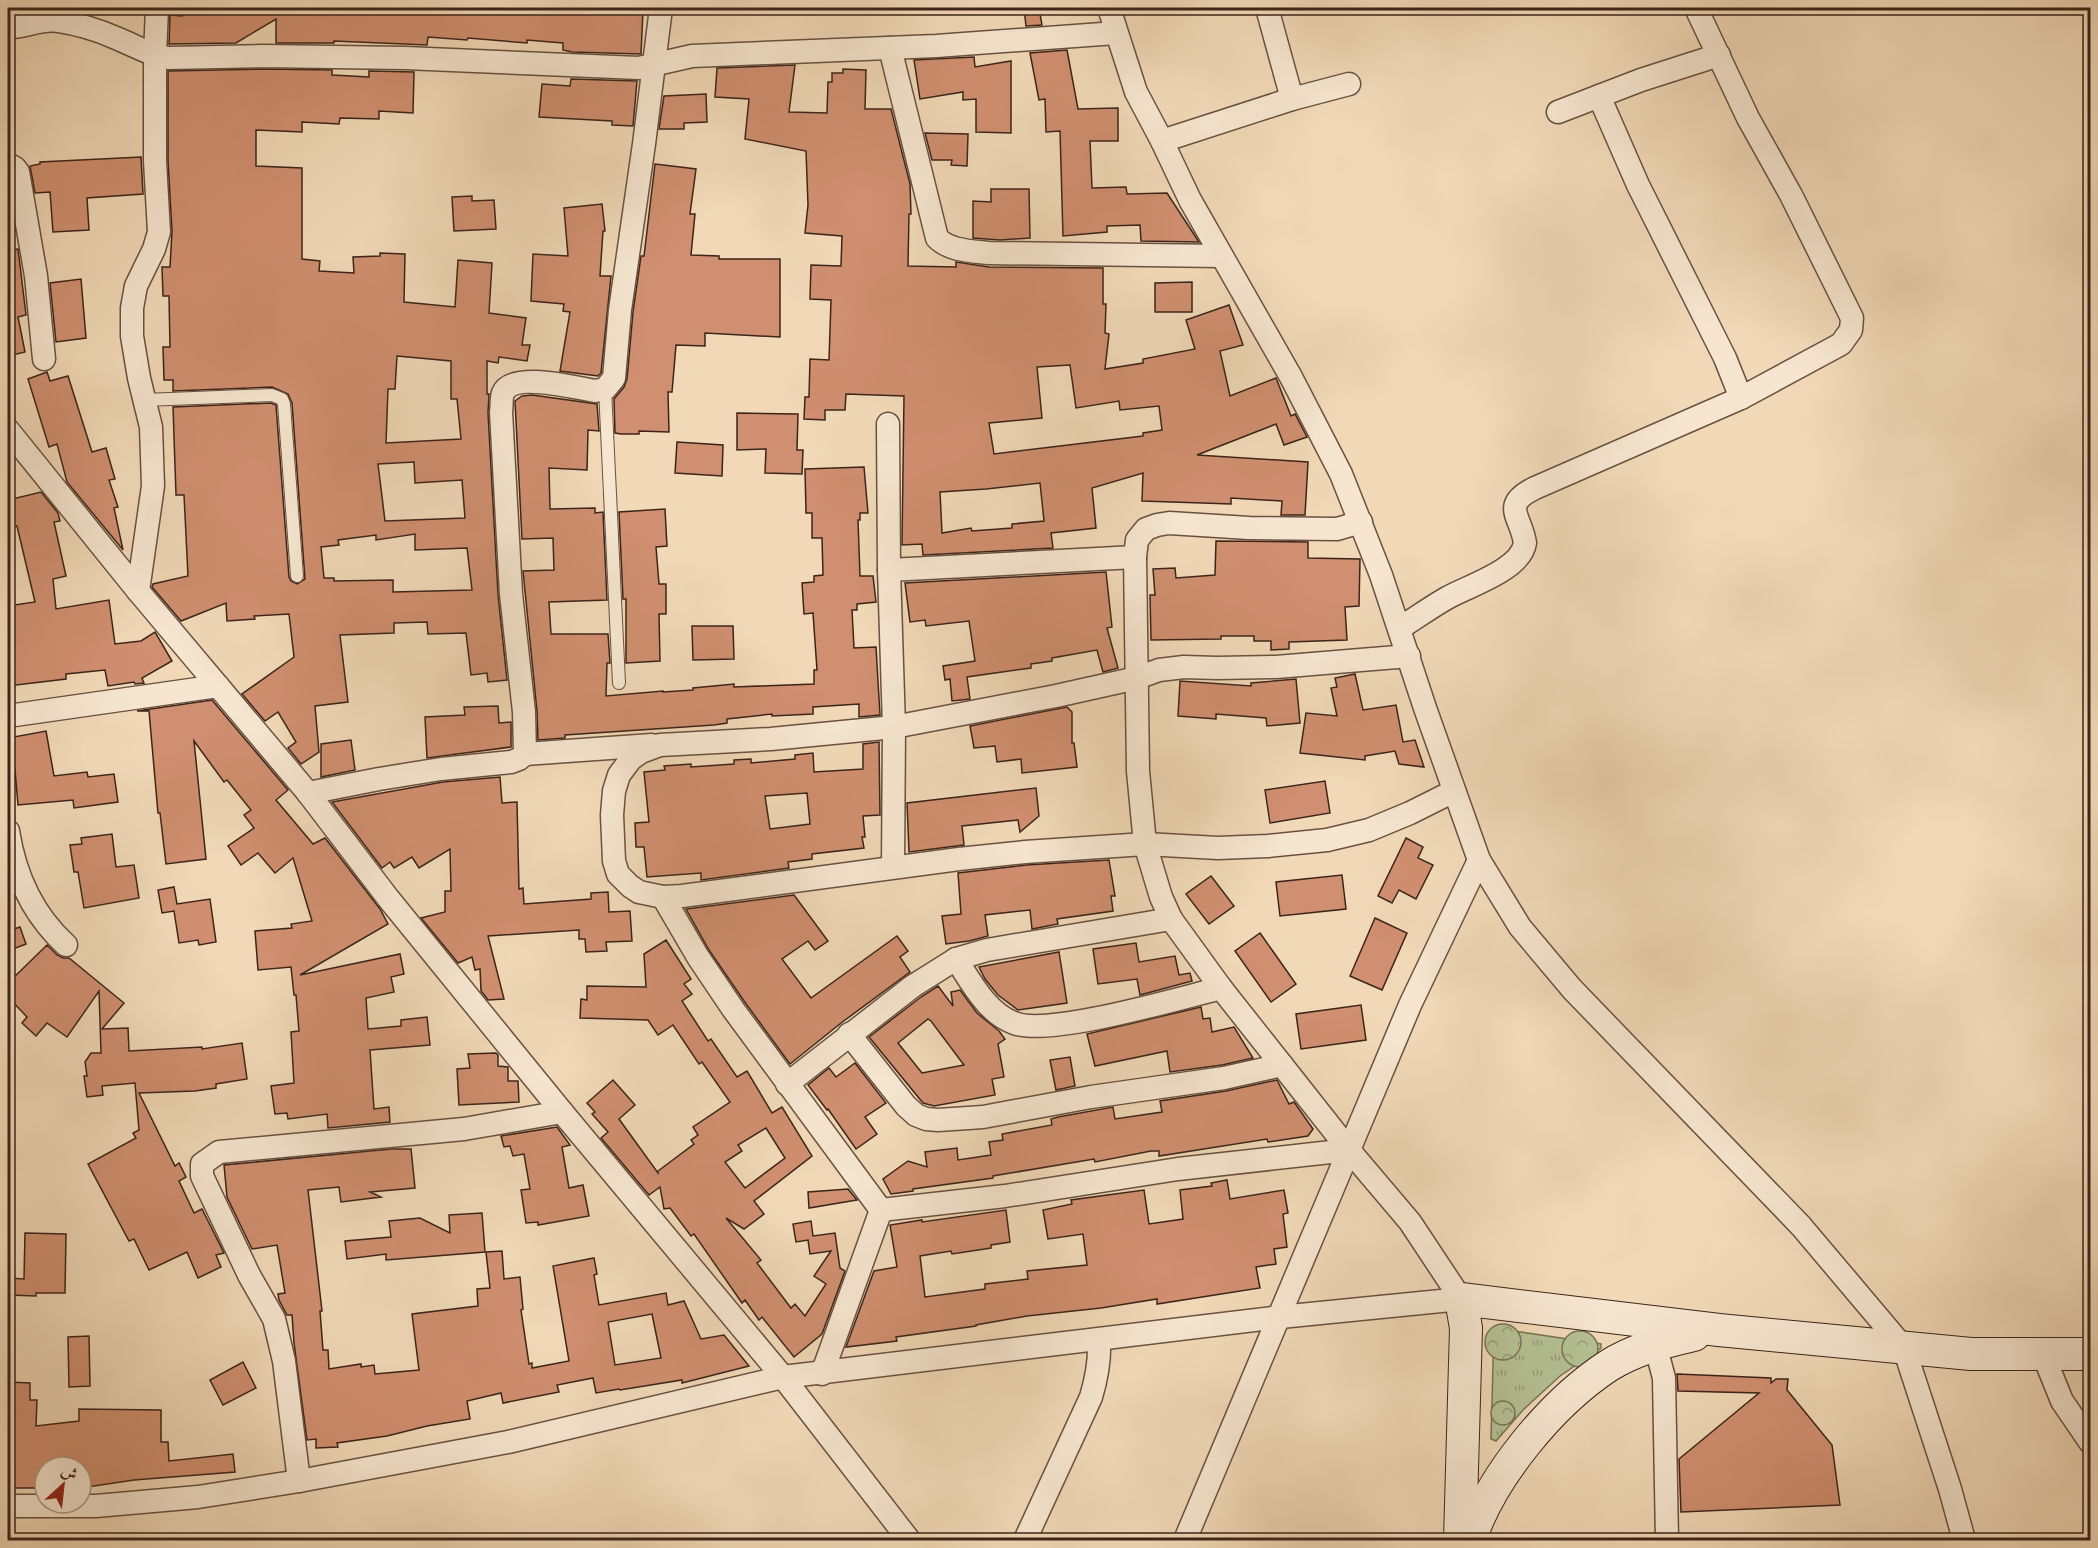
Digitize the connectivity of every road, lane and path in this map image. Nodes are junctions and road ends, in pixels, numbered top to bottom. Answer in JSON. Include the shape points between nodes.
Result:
{"nodes":[{"id":1,"x":157,"y":8,"type":"edge"},
{"id":2,"x":661,"y":8,"type":"edge"},
{"id":3,"x":1109,"y":8,"type":"edge"},
{"id":4,"x":1267,"y":8,"type":"edge"},
{"id":5,"x":1696,"y":8,"type":"edge"},
{"id":6,"x":8,"y":27,"type":"edge"},
{"id":7,"x":1116,"y":33,"type":"junction"},
{"id":8,"x":890,"y":48,"type":"junction"},
{"id":9,"x":1719,"y":55,"type":"junction"},
{"id":10,"x":155,"y":56,"type":"junction"},
{"id":11,"x":652,"y":66,"type":"junction"},
{"id":12,"x":1349,"y":84,"type":"dead end"},
{"id":13,"x":1599,"y":96,"type":"junction"},
{"id":14,"x":1292,"y":99,"type":"junction"},
{"id":15,"x":1558,"y":112,"type":"dead end"},
{"id":16,"x":1162,"y":141,"type":"junction"},
{"id":17,"x":8,"y":164,"type":"edge"},
{"id":18,"x":1221,"y":256,"type":"junction"},
{"id":19,"x":44,"y":359,"type":"dead end"},
{"id":20,"x":605,"y":389,"type":"junction"},
{"id":21,"x":1741,"y":398,"type":"junction"},
{"id":22,"x":144,"y":400,"type":"junction"},
{"id":23,"x":888,"y":424,"type":"dead end"},
{"id":24,"x":8,"y":430,"type":"edge"},
{"id":25,"x":1361,"y":522,"type":"junction"},
{"id":26,"x":1135,"y":557,"type":"junction"},
{"id":27,"x":889,"y":570,"type":"junction"},
{"id":28,"x":297,"y":576,"type":"dead end"},
{"id":29,"x":138,"y":591,"type":"junction"},
{"id":30,"x":1400,"y":628,"type":"junction"},
{"id":31,"x":1409,"y":656,"type":"junction"},
{"id":32,"x":1137,"y":678,"type":"junction"},
{"id":33,"x":619,"y":682,"type":"dead end"},
{"id":34,"x":218,"y":686,"type":"junction"},
{"id":35,"x":8,"y":716,"type":"edge"},
{"id":36,"x":894,"y":727,"type":"junction"},
{"id":37,"x":660,"y":745,"type":"junction"},
{"id":38,"x":525,"y":754,"type":"junction"},
{"id":39,"x":1454,"y":791,"type":"junction"},
{"id":40,"x":308,"y":793,"type":"junction"},
{"id":41,"x":8,"y":831,"type":"edge"},
{"id":42,"x":1145,"y":844,"type":"junction"},
{"id":43,"x":1479,"y":860,"type":"junction"},
{"id":44,"x":892,"y":867,"type":"junction"},
{"id":45,"x":663,"y":897,"type":"junction"},
{"id":46,"x":1172,"y":919,"type":"junction"},
{"id":47,"x":66,"y":945,"type":"dead end"},
{"id":48,"x":956,"y":959,"type":"junction"},
{"id":49,"x":1221,"y":988,"type":"junction"},
{"id":50,"x":849,"y":1034,"type":"junction"},
{"id":51,"x":1282,"y":1065,"type":"junction"},
{"id":52,"x":787,"y":1084,"type":"junction"},
{"id":53,"x":562,"y":1112,"type":"junction"},
{"id":54,"x":1349,"y":1150,"type":"junction"},
{"id":55,"x":881,"y":1210,"type":"junction"},
{"id":56,"x":1461,"y":1299,"type":"junction"},
{"id":57,"x":1280,"y":1317,"type":"junction"},
{"id":58,"x":1719,"y":1330,"type":"junction"},
{"id":59,"x":1099,"y":1340,"type":"junction"},
{"id":60,"x":1655,"y":1344,"type":"junction"},
{"id":61,"x":1904,"y":1348,"type":"junction"},
{"id":62,"x":2043,"y":1354,"type":"junction"},
{"id":63,"x":2091,"y":1354,"type":"edge"},
{"id":64,"x":822,"y":1374,"type":"junction"},
{"id":65,"x":783,"y":1377,"type":"junction"},
{"id":66,"x":2091,"y":1442,"type":"edge"},
{"id":67,"x":299,"y":1481,"type":"junction"},
{"id":68,"x":8,"y":1506,"type":"edge"},
{"id":69,"x":909,"y":1540,"type":"edge"},
{"id":70,"x":1024,"y":1540,"type":"edge"},
{"id":71,"x":1185,"y":1540,"type":"edge"},
{"id":72,"x":1460,"y":1540,"type":"edge"},
{"id":73,"x":1470,"y":1540,"type":"edge"},
{"id":74,"x":1668,"y":1540,"type":"edge"},
{"id":75,"x":1964,"y":1540,"type":"edge"}],
"edges":[{"from":1,"to":10,"type":"street"},
{"from":2,"to":11,"type":"street"},
{"from":3,"to":7,"type":"street"},
{"from":4,"to":14,"type":"street"},
{"from":5,"to":9,"type":"street"},
{"from":6,"to":10,"type":"street","via":[[57,20],[100,31]]},
{"from":7,"to":8,"type":"street"},
{"from":7,"to":16,"type":"street","via":[[1136,92]]},
{"from":8,"to":11,"type":"street","via":[[692,56]]},
{"from":8,"to":18,"type":"street","via":[[937,238],[942,243],[989,253]]},
{"from":9,"to":13,"type":"street"},
{"from":9,"to":21,"type":"street","via":[[1852,318],[1851,330],[1841,344]]},
{"from":10,"to":11,"type":"street","via":[[405,58]]},
{"from":10,"to":22,"type":"street","via":[[159,232],[136,286],[132,308],[132,336]]},
{"from":11,"to":20,"type":"street","via":[[614,378]]},
{"from":12,"to":14,"type":"street"},
{"from":13,"to":15,"type":"street"},
{"from":13,"to":21,"type":"street"},
{"from":14,"to":16,"type":"street"},
{"from":16,"to":18,"type":"street"},
{"from":17,"to":19,"type":"street","via":[[18,172],[36,276]]},
{"from":18,"to":25,"type":"street","via":[[1302,398]]},
{"from":20,"to":33,"type":"lane"},
{"from":20,"to":38,"type":"street","via":[[526,381],[512,384],[503,393],[511,594]]},
{"from":21,"to":30,"type":"street","via":[[1519,498],[1514,509],[1525,543],[1518,558]]},
{"from":22,"to":28,"type":"lane","via":[[272,395],[282,399]]},
{"from":22,"to":29,"type":"street","via":[[151,427],[153,486]]},
{"from":23,"to":27,"type":"street"},
{"from":24,"to":29,"type":"street"},
{"from":25,"to":26,"type":"street","via":[[1337,529],[1169,523],[1146,529],[1137,540]]},
{"from":25,"to":30,"type":"street"},
{"from":26,"to":27,"type":"street"},
{"from":26,"to":32,"type":"street"},
{"from":27,"to":36,"type":"street"},
{"from":29,"to":34,"type":"street"},
{"from":30,"to":31,"type":"street"},
{"from":31,"to":32,"type":"street","via":[[1276,667],[1184,667]]},
{"from":31,"to":39,"type":"street"},
{"from":32,"to":36,"type":"street"},
{"from":32,"to":42,"type":"street","via":[[1138,771]]},
{"from":34,"to":35,"type":"street"},
{"from":34,"to":40,"type":"street"},
{"from":36,"to":37,"type":"street","via":[[771,740]]},
{"from":36,"to":44,"type":"street"},
{"from":37,"to":38,"type":"street"},
{"from":37,"to":45,"type":"street","via":[[640,752],[619,775],[614,791],[612,840],[618,874],[639,892]]},
{"from":38,"to":40,"type":"street","via":[[511,762],[441,769]]},
{"from":39,"to":42,"type":"street","via":[[1369,830],[1327,840],[1218,848]]},
{"from":39,"to":43,"type":"street"},
{"from":40,"to":53,"type":"street"},
{"from":41,"to":47,"type":"street","via":[[21,882],[51,932]]},
{"from":42,"to":44,"type":"street"},
{"from":42,"to":46,"type":"street"},
{"from":43,"to":54,"type":"street","via":[[1410,1005]]},
{"from":43,"to":61,"type":"street","via":[[1520,927],[1572,989],[1801,1226]]},
{"from":44,"to":45,"type":"street"},
{"from":45,"to":52,"type":"street","via":[[714,981]]},
{"from":46,"to":48,"type":"street","via":[[987,950]]},
{"from":46,"to":49,"type":"street"},
{"from":48,"to":49,"type":"street","via":[[995,1011],[1027,1027],[1060,1025]]},
{"from":48,"to":50,"type":"street"},
{"from":49,"to":51,"type":"street"},
{"from":50,"to":51,"type":"street","via":[[906,1106],[916,1115],[938,1120],[983,1117]]},
{"from":50,"to":52,"type":"street"},
{"from":51,"to":54,"type":"street"},
{"from":52,"to":55,"type":"street"},
{"from":53,"to":65,"type":"street"},
{"from":53,"to":67,"type":"street","via":[[464,1129],[219,1152],[204,1161],[202,1176],[211,1197],[274,1319],[284,1361]]},
{"from":54,"to":55,"type":"street"},
{"from":54,"to":56,"type":"street","via":[[1410,1222]]},
{"from":54,"to":57,"type":"street"},
{"from":55,"to":64,"type":"street"},
{"from":56,"to":57,"type":"street"},
{"from":56,"to":58,"type":"street"},
{"from":56,"to":72,"type":"street","via":[[1466,1328]]},
{"from":57,"to":59,"type":"street"},
{"from":57,"to":71,"type":"street"},
{"from":58,"to":60,"type":"street"},
{"from":58,"to":61,"type":"street"},
{"from":59,"to":64,"type":"street"},
{"from":59,"to":70,"type":"street","via":[[1097,1379],[1091,1396]]},
{"from":60,"to":73,"type":"street","via":[[1610,1365],[1575,1390],[1545,1420],[1491,1495]]},
{"from":60,"to":74,"type":"street","via":[[1664,1378]]},
{"from":61,"to":62,"type":"street","via":[[1971,1354]]},
{"from":61,"to":75,"type":"street"},
{"from":62,"to":63,"type":"street"},
{"from":62,"to":66,"type":"street","via":[[2062,1401]]},
{"from":64,"to":65,"type":"street"},
{"from":65,"to":67,"type":"street","via":[[508,1442]]},
{"from":65,"to":69,"type":"street"},
{"from":67,"to":68,"type":"street","via":[[198,1497],[96,1506]]}]}
